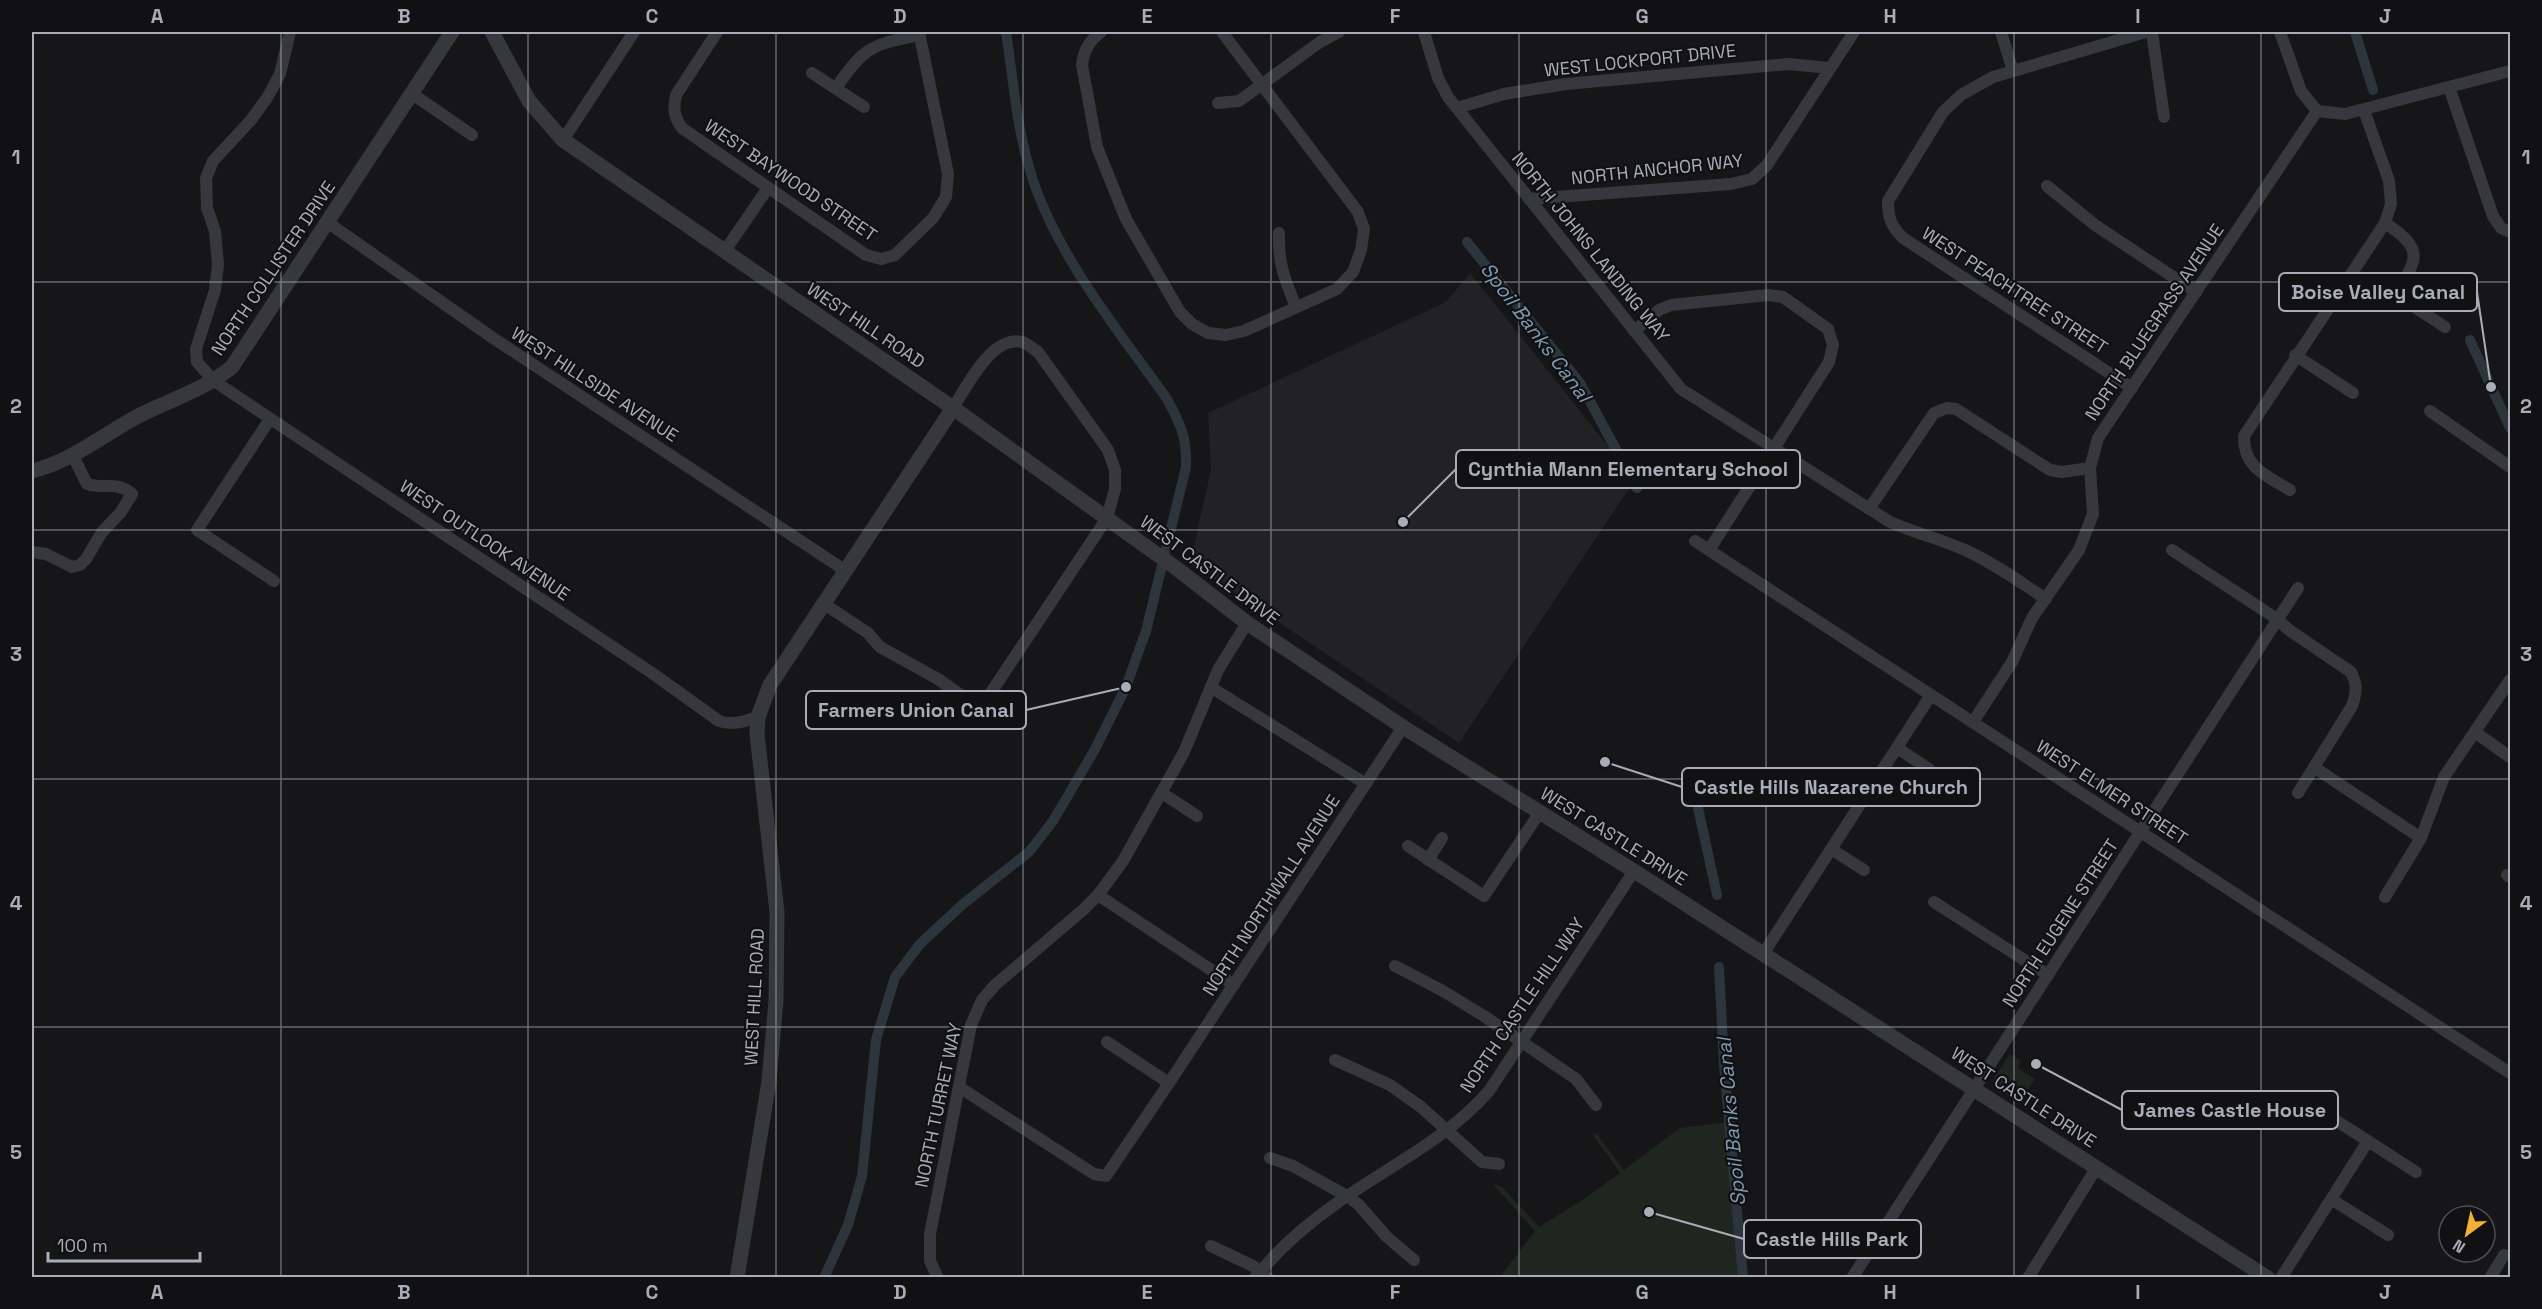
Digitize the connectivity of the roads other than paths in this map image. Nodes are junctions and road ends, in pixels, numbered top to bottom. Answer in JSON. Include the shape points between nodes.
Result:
{"nodes":[{"id":1,"x":289,"y":32,"type":"edge"},
{"id":2,"x":452,"y":32,"type":"edge"},
{"id":3,"x":492,"y":32,"type":"edge"},
{"id":4,"x":634,"y":32,"type":"edge"},
{"id":5,"x":717,"y":32,"type":"edge"},
{"id":6,"x":1101,"y":32,"type":"edge"},
{"id":7,"x":1222,"y":32,"type":"edge"},
{"id":8,"x":1339,"y":32,"type":"edge"},
{"id":9,"x":1424,"y":32,"type":"edge"},
{"id":10,"x":1854,"y":32,"type":"edge"},
{"id":11,"x":2001,"y":32,"type":"edge"},
{"id":12,"x":2146,"y":32,"type":"edge"},
{"id":13,"x":2152,"y":32,"type":"edge"},
{"id":14,"x":2280,"y":32,"type":"edge"},
{"id":15,"x":920,"y":33,"type":"edge"},
{"id":16,"x":1829,"y":68,"type":"junction"},
{"id":17,"x":2013,"y":71,"type":"junction"},
{"id":18,"x":2511,"y":71,"type":"edge"},
{"id":19,"x":812,"y":73,"type":"dead end"},
{"id":20,"x":1263,"y":85,"type":"junction"},
{"id":21,"x":2450,"y":87,"type":"junction"},
{"id":22,"x":836,"y":88,"type":"junction"},
{"id":23,"x":411,"y":93,"type":"junction"},
{"id":24,"x":1218,"y":103,"type":"dead end"},
{"id":25,"x":864,"y":107,"type":"dead end"},
{"id":26,"x":1456,"y":108,"type":"junction"},
{"id":27,"x":2364,"y":110,"type":"junction"},
{"id":28,"x":2317,"y":111,"type":"junction"},
{"id":29,"x":2164,"y":117,"type":"dead end"},
{"id":30,"x":472,"y":135,"type":"dead end"},
{"id":31,"x":563,"y":140,"type":"junction"},
{"id":32,"x":2047,"y":186,"type":"dead end"},
{"id":33,"x":768,"y":188,"type":"junction"},
{"id":34,"x":1529,"y":199,"type":"junction"},
{"id":35,"x":327,"y":222,"type":"junction"},
{"id":36,"x":2385,"y":223,"type":"junction"},
{"id":37,"x":2511,"y":232,"type":"edge"},
{"id":38,"x":1279,"y":233,"type":"dead end"},
{"id":39,"x":724,"y":252,"type":"junction"},
{"id":40,"x":2379,"y":279,"type":"dead end"},
{"id":41,"x":2196,"y":292,"type":"junction"},
{"id":42,"x":2395,"y":294,"type":"junction"},
{"id":43,"x":1296,"y":307,"type":"junction"},
{"id":44,"x":2445,"y":327,"type":"dead end"},
{"id":45,"x":1634,"y":331,"type":"junction"},
{"id":46,"x":2295,"y":356,"type":"junction"},
{"id":47,"x":214,"y":381,"type":"junction"},
{"id":48,"x":2132,"y":388,"type":"junction"},
{"id":49,"x":2353,"y":393,"type":"dead end"},
{"id":50,"x":953,"y":408,"type":"junction"},
{"id":51,"x":2430,"y":411,"type":"dead end"},
{"id":52,"x":270,"y":419,"type":"junction"},
{"id":53,"x":1773,"y":448,"type":"junction"},
{"id":54,"x":73,"y":456,"type":"junction"},
{"id":55,"x":2511,"y":467,"type":"edge"},
{"id":56,"x":2090,"y":468,"type":"junction"},
{"id":57,"x":32,"y":471,"type":"edge"},
{"id":58,"x":2290,"y":490,"type":"dead end"},
{"id":59,"x":1869,"y":509,"type":"junction"},
{"id":60,"x":1107,"y":518,"type":"junction"},
{"id":61,"x":1695,"y":541,"type":"dead end"},
{"id":62,"x":1709,"y":550,"type":"junction"},
{"id":63,"x":2172,"y":550,"type":"dead end"},
{"id":64,"x":32,"y":552,"type":"edge"},
{"id":65,"x":846,"y":571,"type":"junction"},
{"id":66,"x":274,"y":581,"type":"dead end"},
{"id":67,"x":2298,"y":588,"type":"dead end"},
{"id":68,"x":2046,"y":599,"type":"junction"},
{"id":69,"x":824,"y":604,"type":"junction"},
{"id":70,"x":2277,"y":619,"type":"junction"},
{"id":71,"x":1246,"y":623,"type":"junction"},
{"id":72,"x":2511,"y":680,"type":"edge"},
{"id":73,"x":1212,"y":688,"type":"junction"},
{"id":74,"x":1931,"y":695,"type":"junction"},
{"id":75,"x":758,"y":717,"type":"junction"},
{"id":76,"x":1973,"y":722,"type":"junction"},
{"id":77,"x":1403,"y":727,"type":"junction"},
{"id":78,"x":2476,"y":733,"type":"junction"},
{"id":79,"x":1897,"y":748,"type":"junction"},
{"id":80,"x":2511,"y":757,"type":"edge"},
{"id":81,"x":2315,"y":768,"type":"junction"},
{"id":82,"x":1929,"y":769,"type":"dead end"},
{"id":83,"x":1366,"y":784,"type":"junction"},
{"id":84,"x":1162,"y":793,"type":"junction"},
{"id":85,"x":2298,"y":793,"type":"dead end"},
{"id":86,"x":1540,"y":812,"type":"junction"},
{"id":87,"x":1197,"y":816,"type":"dead end"},
{"id":88,"x":2140,"y":833,"type":"junction"},
{"id":89,"x":1442,"y":838,"type":"dead end"},
{"id":90,"x":2421,"y":838,"type":"junction"},
{"id":91,"x":1408,"y":846,"type":"dead end"},
{"id":92,"x":1831,"y":849,"type":"junction"},
{"id":93,"x":1428,"y":860,"type":"junction"},
{"id":94,"x":1864,"y":870,"type":"dead end"},
{"id":95,"x":1634,"y":871,"type":"junction"},
{"id":96,"x":1098,"y":895,"type":"junction"},
{"id":97,"x":2385,"y":897,"type":"dead end"},
{"id":98,"x":1934,"y":902,"type":"dead end"},
{"id":99,"x":1763,"y":954,"type":"junction"},
{"id":100,"x":1395,"y":966,"type":"dead end"},
{"id":101,"x":2048,"y":975,"type":"junction"},
{"id":102,"x":1234,"y":985,"type":"junction"},
{"id":103,"x":1107,"y":1042,"type":"dead end"},
{"id":104,"x":1521,"y":1043,"type":"junction"},
{"id":105,"x":1335,"y":1060,"type":"dead end"},
{"id":106,"x":2511,"y":1073,"type":"edge"},
{"id":107,"x":1169,"y":1083,"type":"junction"},
{"id":108,"x":959,"y":1087,"type":"junction"},
{"id":109,"x":1974,"y":1088,"type":"junction"},
{"id":110,"x":1596,"y":1105,"type":"dead end"},
{"id":111,"x":2326,"y":1114,"type":"dead end"},
{"id":112,"x":1447,"y":1131,"type":"junction"},
{"id":113,"x":2368,"y":1142,"type":"junction"},
{"id":114,"x":1270,"y":1158,"type":"dead end"},
{"id":115,"x":1499,"y":1164,"type":"dead end"},
{"id":116,"x":2097,"y":1167,"type":"junction"},
{"id":117,"x":2416,"y":1172,"type":"dead end"},
{"id":118,"x":1347,"y":1196,"type":"junction"},
{"id":119,"x":2331,"y":1199,"type":"junction"},
{"id":120,"x":2388,"y":1235,"type":"dead end"},
{"id":121,"x":1211,"y":1246,"type":"dead end"},
{"id":122,"x":2504,"y":1255,"type":"dead end"},
{"id":123,"x":1414,"y":1260,"type":"dead end"},
{"id":124,"x":1261,"y":1275,"type":"edge"},
{"id":125,"x":737,"y":1278,"type":"edge"},
{"id":126,"x":938,"y":1278,"type":"edge"},
{"id":127,"x":1852,"y":1278,"type":"edge"},
{"id":128,"x":2028,"y":1278,"type":"edge"},
{"id":129,"x":2268,"y":1278,"type":"edge"},
{"id":130,"x":2281,"y":1278,"type":"edge"},
{"id":131,"x":2490,"y":1278,"type":"edge"}],
"edges":[{"from":1,"to":47,"type":"street","name":"WEST OUTLOOK AVENUE","via":[[280,74],[267,98],[213,161],[206,178],[207,208],[215,231],[218,266],[196,362]]},
{"from":2,"to":23,"type":"street","name":"NORTH COLLISTER DRIVE"},
{"from":3,"to":31,"type":"street","name":"WEST HILL ROAD","via":[[529,101]]},
{"from":4,"to":31,"type":"street"},
{"from":5,"to":33,"type":"street","name":"WEST BAYWOOD STREET","via":[[676,95],[675,118],[682,128]]},
{"from":6,"to":43,"type":"street","via":[[1083,52],[1082,65],[1097,147],[1126,219],[1180,312],[1208,333],[1226,335]]},
{"from":7,"to":20,"type":"street"},
{"from":8,"to":20,"type":"street"},
{"from":9,"to":26,"type":"street","name":"NORTH JOHNS LANDING WAY","via":[[1438,78]]},
{"from":10,"to":16,"type":"street","name":"NORTH ANCHOR WAY"},
{"from":11,"to":17,"type":"street"},
{"from":12,"to":17,"type":"street"},
{"from":13,"to":29,"type":"street"},
{"from":14,"to":28,"type":"street","via":[[2301,91]]},
{"from":15,"to":22,"type":"street","via":[[870,47]]},
{"from":15,"to":33,"type":"street","name":"WEST BAYWOOD STREET","via":[[948,174],[946,197],[933,218],[895,255],[881,259],[866,255]]},
{"from":16,"to":26,"type":"street","name":"WEST LOCKPORT DRIVE","via":[[1789,64],[1566,84],[1504,94]]},
{"from":16,"to":34,"type":"street","name":"NORTH ANCHOR WAY","via":[[1767,165],[1752,179],[1731,184]]},
{"from":17,"to":48,"type":"street","name":"WEST PEACHTREE STREET","via":[[1961,95],[1943,112],[1888,201],[1892,227]]},
{"from":18,"to":21,"type":"street"},
{"from":19,"to":22,"type":"street"},
{"from":20,"to":24,"type":"street","via":[[1239,101]]},
{"from":20,"to":43,"type":"street","via":[[1358,212],[1364,229],[1353,272],[1337,289]]},
{"from":21,"to":27,"type":"street"},
{"from":21,"to":37,"type":"street","via":[[2493,216],[2501,228]]},
{"from":22,"to":25,"type":"street"},
{"from":23,"to":30,"type":"street"},
{"from":23,"to":35,"type":"street","name":"NORTH COLLISTER DRIVE"},
{"from":26,"to":34,"type":"street","name":"NORTH JOHNS LANDING WAY"},
{"from":27,"to":28,"type":"street","via":[[2345,114]]},
{"from":27,"to":36,"type":"street","via":[[2389,181],[2391,204]]},
{"from":28,"to":41,"type":"street","name":"NORTH BLUEGRASS AVENUE"},
{"from":31,"to":39,"type":"street","name":"WEST HILL ROAD"},
{"from":32,"to":41,"type":"street","via":[[2095,225]]},
{"from":33,"to":39,"type":"street"},
{"from":34,"to":45,"type":"street","name":"NORTH JOHNS LANDING WAY"},
{"from":35,"to":47,"type":"street","name":"NORTH COLLISTER DRIVE","via":[[232,367]]},
{"from":35,"to":65,"type":"street","name":"WEST HILLSIDE AVENUE","via":[[493,338]]},
{"from":36,"to":42,"type":"street","via":[[2407,237],[2415,257],[2412,269]]},
{"from":36,"to":46,"type":"street"},
{"from":38,"to":43,"type":"street","via":[[1281,270]]},
{"from":39,"to":50,"type":"street","name":"WEST HILL ROAD"},
{"from":40,"to":42,"type":"street"},
{"from":41,"to":48,"type":"street","name":"NORTH BLUEGRASS AVENUE"},
{"from":42,"to":44,"type":"street"},
{"from":45,"to":53,"type":"street","name":"NORTH JOHNS LANDING WAY","via":[[1681,389]]},
{"from":45,"to":53,"type":"street","via":[[1671,304],[1768,295],[1783,297],[1828,329],[1833,345],[1829,362]]},
{"from":46,"to":49,"type":"street"},
{"from":46,"to":58,"type":"street","via":[[2244,436],[2243,448],[2256,468]]},
{"from":47,"to":52,"type":"street","name":"WEST OUTLOOK AVENUE"},
{"from":47,"to":54,"type":"street","name":"NORTH COLLISTER DRIVE","via":[[141,415]]},
{"from":48,"to":56,"type":"street","name":"NORTH BLUEGRASS AVENUE","via":[[2098,438]]},
{"from":50,"to":60,"type":"street","name":"WEST CASTLE DRIVE"},
{"from":50,"to":60,"type":"street","via":[[990,354],[1005,342],[1023,342],[1038,352],[1108,450],[1115,470],[1115,489]]},
{"from":50,"to":65,"type":"street","name":"WEST HILL ROAD"},
{"from":51,"to":55,"type":"street"},
{"from":52,"to":66,"type":"street","via":[[197,530]]},
{"from":52,"to":75,"type":"street","name":"WEST OUTLOOK AVENUE","via":[[719,720],[738,723]]},
{"from":53,"to":59,"type":"street","name":"NORTH JOHNS LANDING WAY"},
{"from":53,"to":62,"type":"street"},
{"from":54,"to":57,"type":"street","name":"NORTH COLLISTER DRIVE"},
{"from":54,"to":64,"type":"street","via":[[87,483],[99,488],[116,485],[132,494],[80,565],[72,567],[46,554]]},
{"from":56,"to":59,"type":"street","via":[[2050,470],[1956,409],[1947,408],[1934,413]]},
{"from":56,"to":68,"type":"street","name":"NORTH BLUEGRASS AVENUE","via":[[2093,514],[2079,550]]},
{"from":59,"to":68,"type":"street","name":"NORTH JOHNS LANDING WAY","via":[[1913,532],[1986,560]]},
{"from":60,"to":69,"type":"street","via":[[980,709],[938,679],[880,647],[868,633]]},
{"from":60,"to":71,"type":"street","name":"WEST CASTLE DRIVE"},
{"from":61,"to":62,"type":"street","name":"WEST ELMER STREET"},
{"from":62,"to":74,"type":"street","name":"WEST ELMER STREET"},
{"from":63,"to":70,"type":"street"},
{"from":65,"to":69,"type":"street","name":"WEST HILL ROAD"},
{"from":67,"to":70,"type":"street","name":"NORTH EUGENE STREET"},
{"from":68,"to":76,"type":"street","name":"NORTH BLUEGRASS AVENUE"},
{"from":69,"to":75,"type":"street","name":"WEST HILL ROAD","via":[[770,685]]},
{"from":70,"to":81,"type":"street","via":[[2351,672],[2356,682],[2352,706]]},
{"from":70,"to":88,"type":"street","name":"NORTH EUGENE STREET"},
{"from":71,"to":73,"type":"street","name":"NORTH TURRET WAY"},
{"from":71,"to":77,"type":"street","name":"WEST CASTLE DRIVE"},
{"from":72,"to":78,"type":"street"},
{"from":73,"to":83,"type":"street"},
{"from":73,"to":84,"type":"street","name":"NORTH TURRET WAY","via":[[1185,752]]},
{"from":74,"to":76,"type":"street","name":"WEST ELMER STREET"},
{"from":74,"to":79,"type":"street"},
{"from":75,"to":125,"type":"street","name":"WEST HILL ROAD","via":[[777,912],[776,1001],[769,1081]]},
{"from":76,"to":88,"type":"street","name":"WEST ELMER STREET"},
{"from":77,"to":83,"type":"street","name":"NORTH NORTHWALL AVENUE"},
{"from":77,"to":86,"type":"street","name":"WEST CASTLE DRIVE"},
{"from":78,"to":80,"type":"street"},
{"from":78,"to":90,"type":"street","via":[[2444,777]]},
{"from":79,"to":82,"type":"street"},
{"from":79,"to":92,"type":"street"},
{"from":81,"to":85,"type":"street"},
{"from":81,"to":90,"type":"street"},
{"from":83,"to":102,"type":"street","name":"NORTH NORTHWALL AVENUE"},
{"from":84,"to":87,"type":"street"},
{"from":84,"to":96,"type":"street","name":"NORTH TURRET WAY","via":[[1123,861]]},
{"from":86,"to":93,"type":"street","via":[[1484,896]]},
{"from":86,"to":95,"type":"street","name":"WEST CASTLE DRIVE"},
{"from":88,"to":101,"type":"street","name":"NORTH EUGENE STREET"},
{"from":88,"to":106,"type":"street","name":"WEST ELMER STREET"},
{"from":89,"to":93,"type":"street"},
{"from":90,"to":97,"type":"street"},
{"from":91,"to":93,"type":"street"},
{"from":92,"to":94,"type":"street"},
{"from":92,"to":99,"type":"street"},
{"from":95,"to":99,"type":"street","name":"WEST CASTLE DRIVE"},
{"from":95,"to":104,"type":"street","name":"NORTH CASTLE HILL WAY"},
{"from":96,"to":102,"type":"street"},
{"from":96,"to":108,"type":"street","name":"NORTH TURRET WAY","via":[[994,985],[982,1000],[971,1024]]},
{"from":98,"to":101,"type":"street"},
{"from":99,"to":109,"type":"street","name":"WEST CASTLE DRIVE"},
{"from":100,"to":104,"type":"street","via":[[1484,1016]]},
{"from":101,"to":109,"type":"street","name":"NORTH EUGENE STREET"},
{"from":102,"to":107,"type":"street","name":"NORTH NORTHWALL AVENUE"},
{"from":103,"to":107,"type":"street"},
{"from":104,"to":110,"type":"street","via":[[1576,1079]]},
{"from":104,"to":112,"type":"street","name":"NORTH CASTLE HILL WAY","via":[[1489,1091]]},
{"from":105,"to":112,"type":"street","via":[[1390,1085]]},
{"from":107,"to":108,"type":"street","name":"NORTH NORTHWALL AVENUE","via":[[1106,1176],[1094,1174]]},
{"from":108,"to":126,"type":"street","name":"NORTH TURRET WAY","via":[[930,1234],[930,1261]]},
{"from":109,"to":116,"type":"street","name":"WEST CASTLE DRIVE"},
{"from":109,"to":127,"type":"street","name":"NORTH EUGENE STREET"},
{"from":111,"to":113,"type":"street"},
{"from":112,"to":115,"type":"street","via":[[1482,1162]]},
{"from":112,"to":118,"type":"street","name":"NORTH CASTLE HILL WAY"},
{"from":113,"to":117,"type":"street"},
{"from":113,"to":119,"type":"street"},
{"from":114,"to":118,"type":"street","via":[[1293,1166]]},
{"from":116,"to":128,"type":"street"},
{"from":116,"to":129,"type":"street","name":"WEST CASTLE DRIVE"},
{"from":118,"to":123,"type":"street"},
{"from":118,"to":124,"type":"street","name":"NORTH CASTLE HILL WAY","via":[[1306,1226]]},
{"from":119,"to":120,"type":"street"},
{"from":119,"to":130,"type":"street"},
{"from":121,"to":124,"type":"street"},
{"from":122,"to":131,"type":"street"}]}
